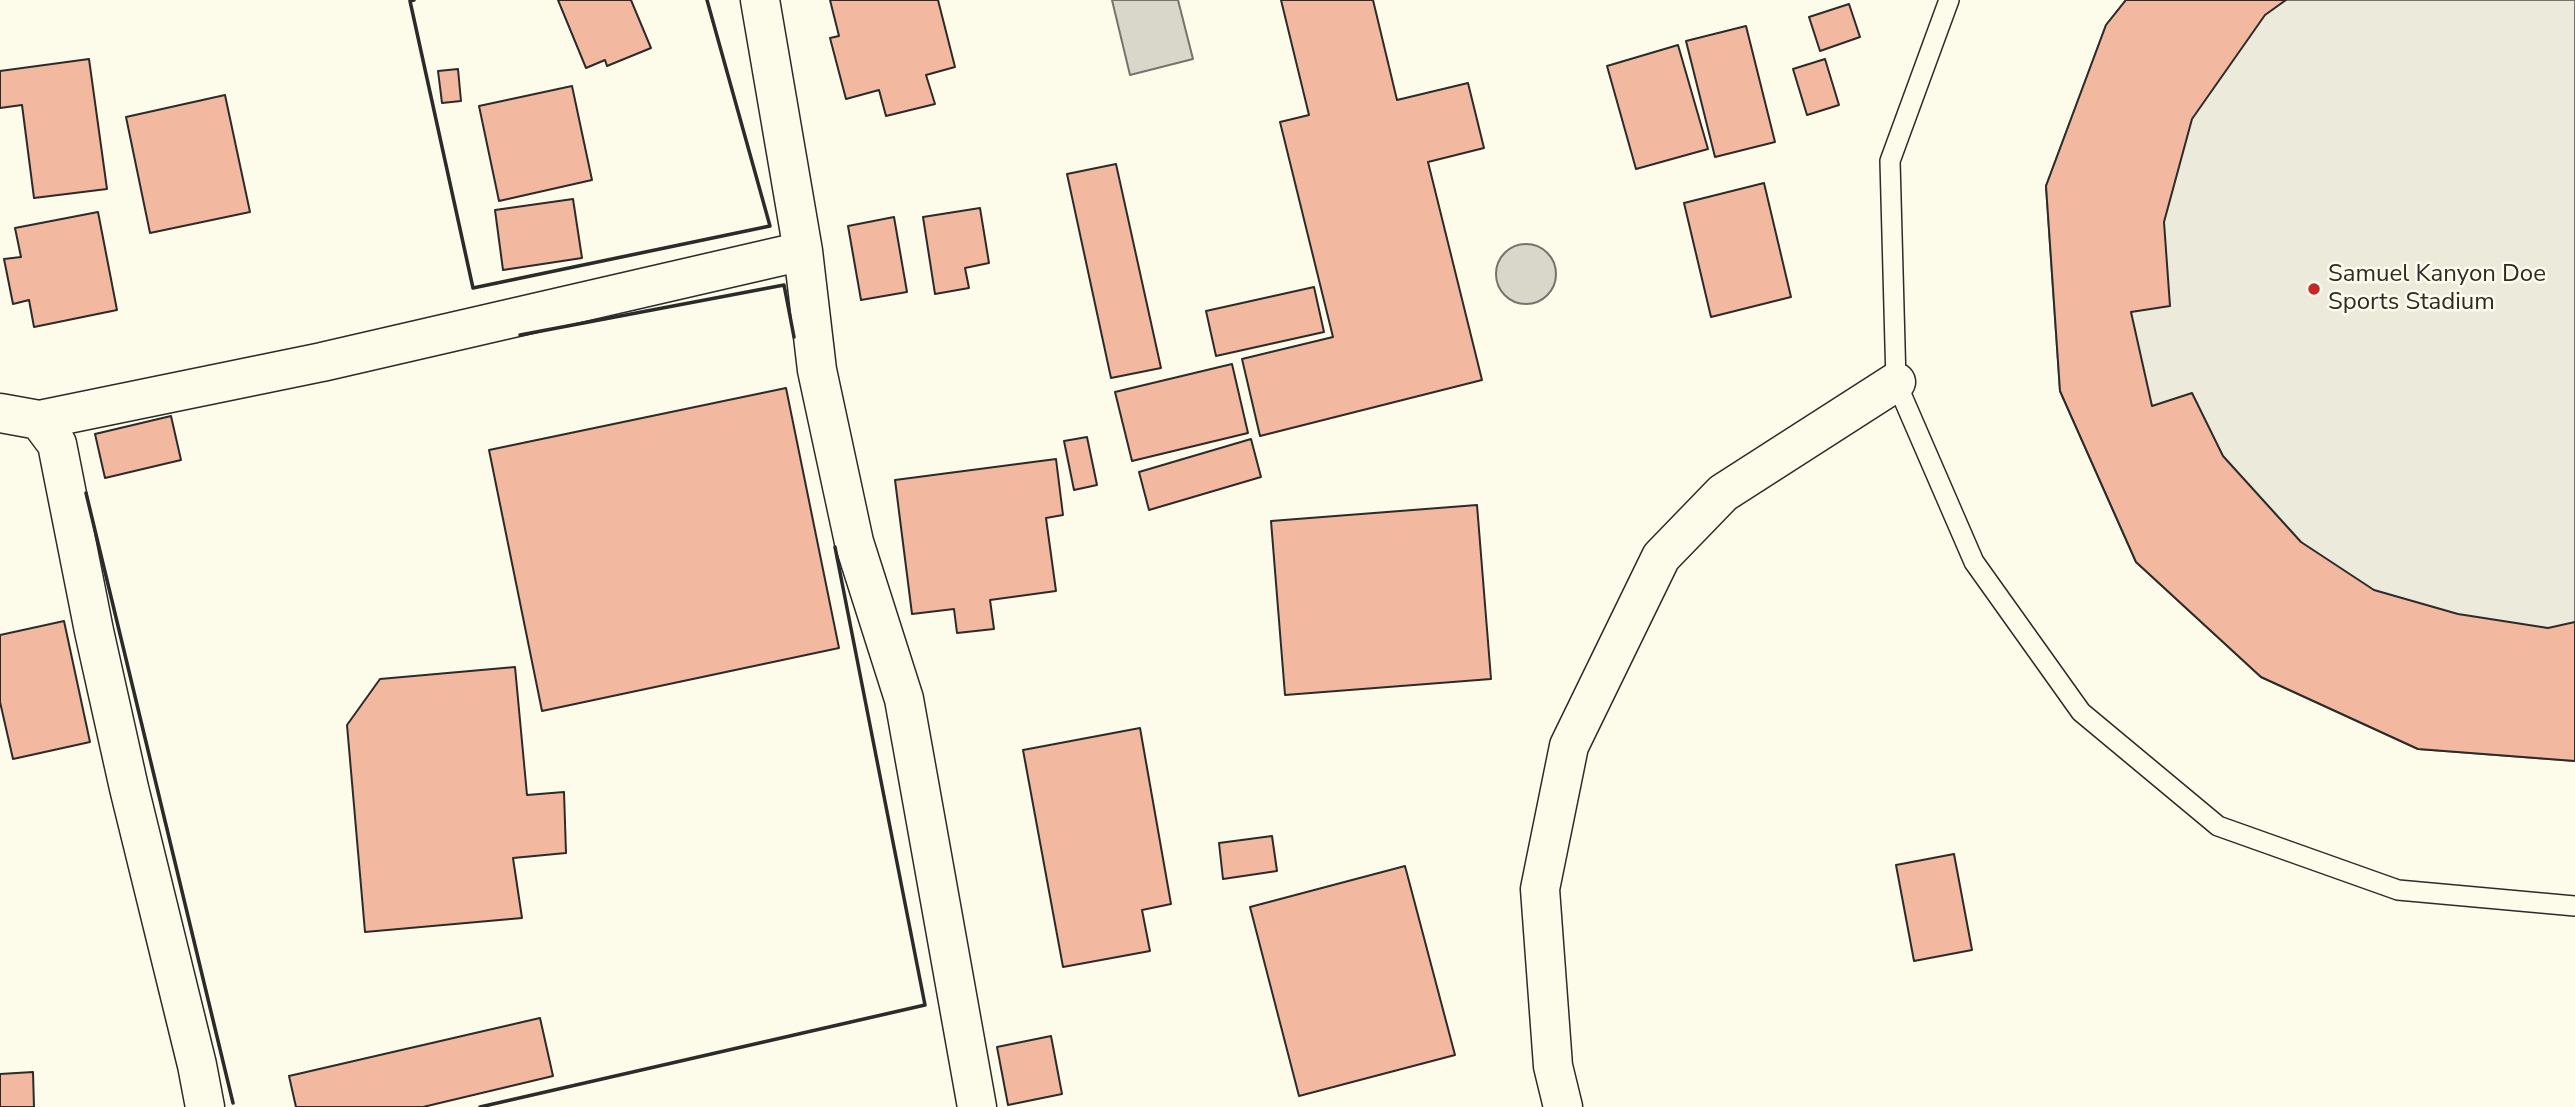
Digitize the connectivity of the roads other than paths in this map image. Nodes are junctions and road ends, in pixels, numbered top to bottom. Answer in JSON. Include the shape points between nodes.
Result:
{"nodes":[{"id":1,"x":760,"y":0,"type":"edge"},
{"id":2,"x":1949,"y":0,"type":"edge"},
{"id":3,"x":803,"y":251,"type":"junction"},
{"id":4,"x":1896,"y":382,"type":"junction"},
{"id":5,"x":0,"y":412,"type":"edge"},
{"id":6,"x":39,"y":420,"type":"junction"},
{"id":7,"x":2575,"y":906,"type":"edge"},
{"id":8,"x":205,"y":1107,"type":"edge"},
{"id":9,"x":977,"y":1107,"type":"edge"},
{"id":10,"x":1563,"y":1107,"type":"edge"}],
"edges":[{"from":1,"to":3,"type":"street"},
{"from":2,"to":4,"type":"lane","via":[[1890,161]]},
{"from":3,"to":6,"type":"street","via":[[335,359]]},
{"from":3,"to":9,"type":"street","via":[[817,370],[853,542],[904,699]]},
{"from":4,"to":7,"type":"lane","via":[[1974,562],[2081,712],[2218,826],[2398,890]]},
{"from":4,"to":10,"type":"street","via":[[1723,492],[1661,557],[1569,746],[1540,889],[1553,1066]]},
{"from":5,"to":6,"type":"street"},
{"from":6,"to":8,"type":"street","via":[[57,444],[129,788]]}]}
